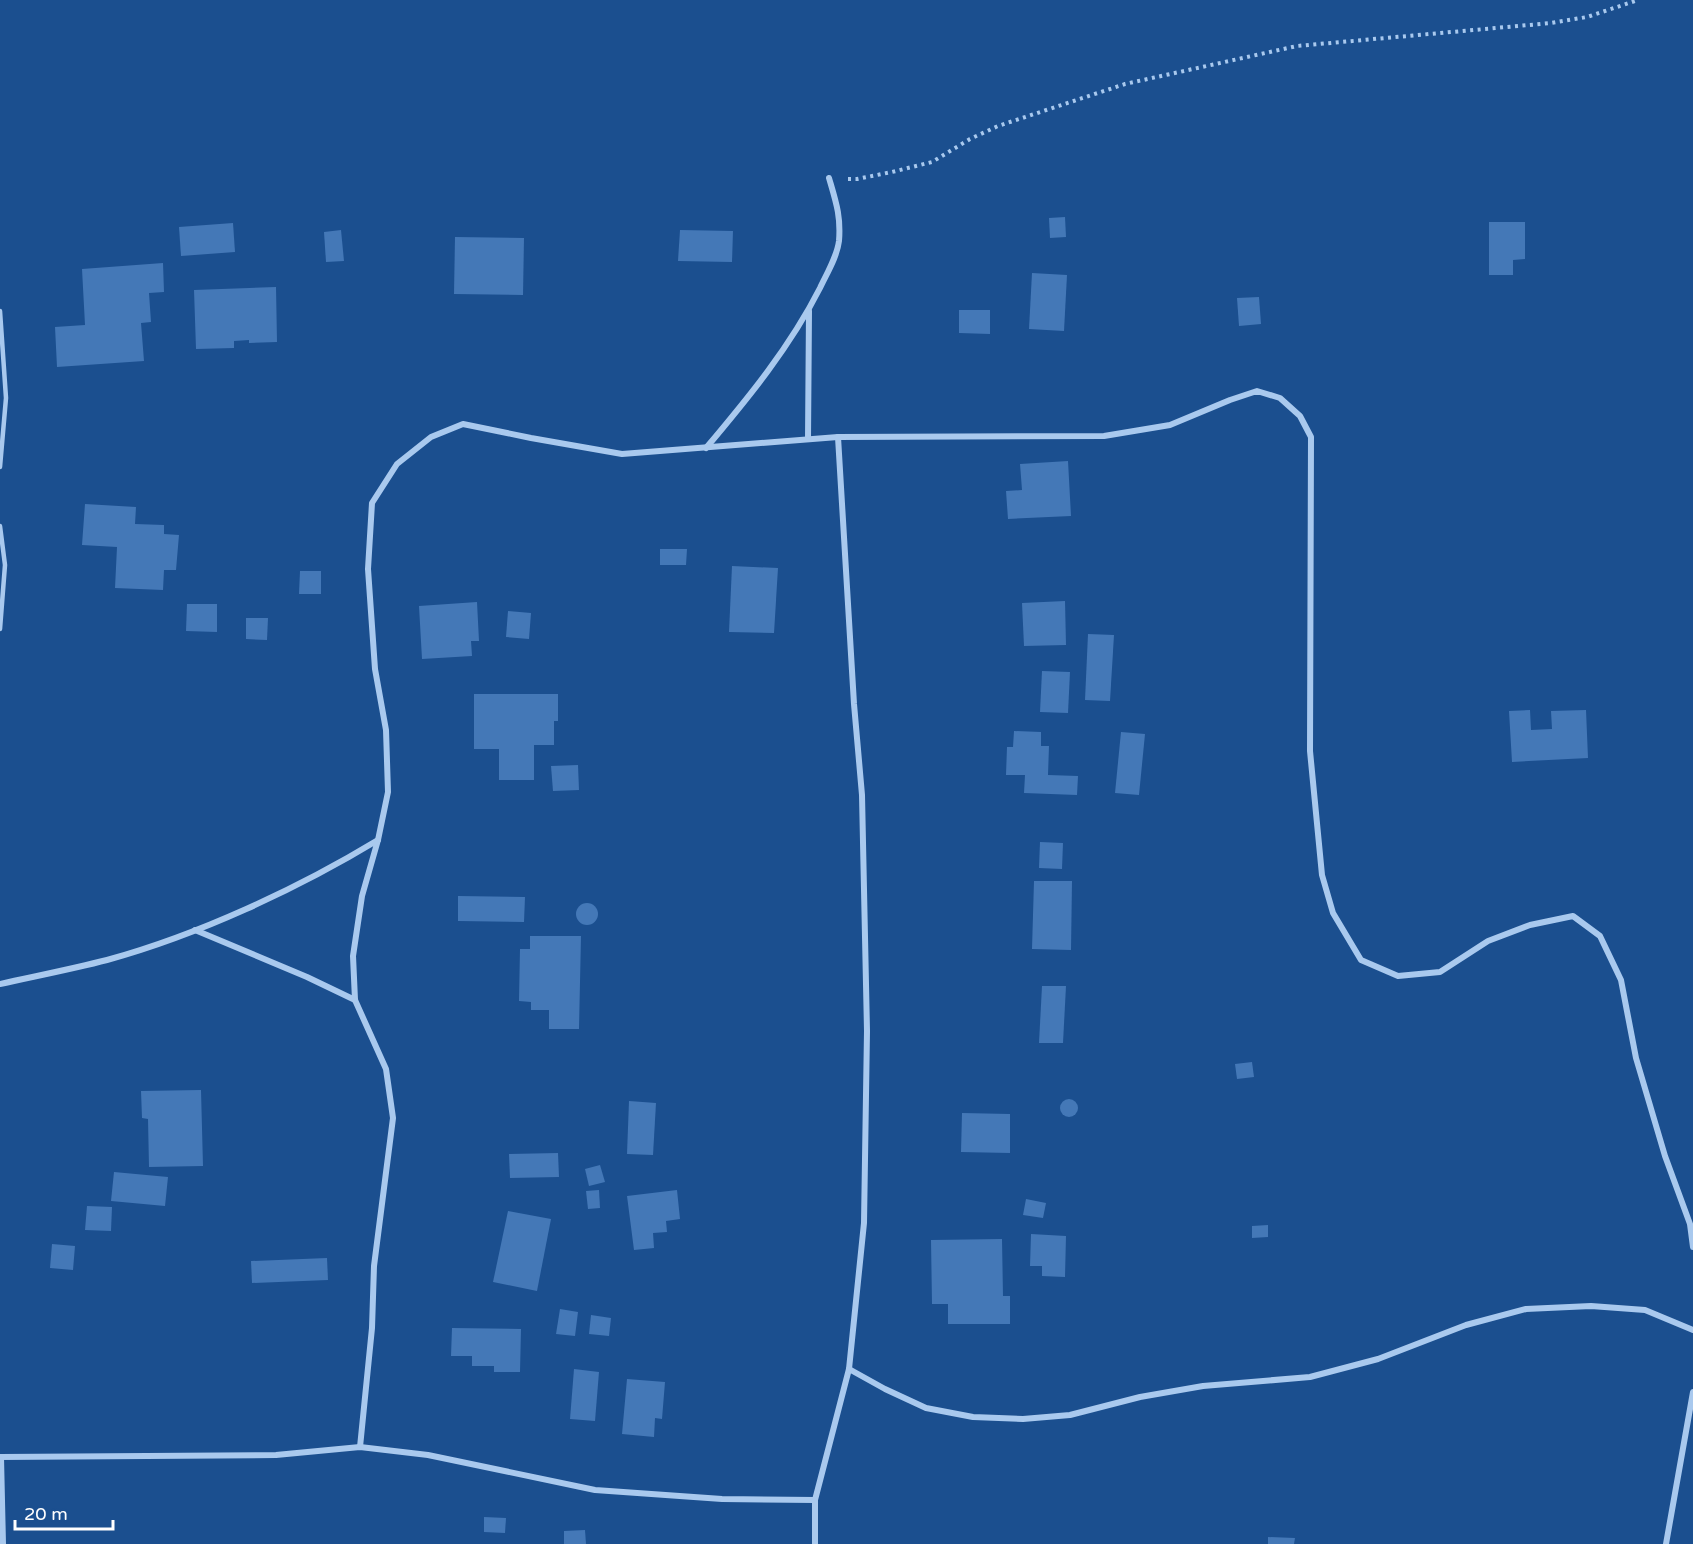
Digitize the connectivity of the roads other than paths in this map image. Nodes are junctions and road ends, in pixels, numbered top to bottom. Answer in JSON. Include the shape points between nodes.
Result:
{"nodes":[{"id":1,"x":829,"y":178,"type":"road end"},
{"id":2,"x":809,"y":309,"type":"junction"},
{"id":3,"x":0,"y":311,"type":"edge"},
{"id":4,"x":838,"y":437,"type":"junction"},
{"id":5,"x":808,"y":439,"type":"junction"},
{"id":6,"x":706,"y":448,"type":"junction"},
{"id":7,"x":0,"y":467,"type":"edge"},
{"id":8,"x":0,"y":526,"type":"edge"},
{"id":9,"x":0,"y":629,"type":"edge"},
{"id":10,"x":378,"y":840,"type":"junction"},
{"id":11,"x":195,"y":930,"type":"junction"},
{"id":12,"x":0,"y":984,"type":"edge"},
{"id":13,"x":355,"y":1000,"type":"junction"},
{"id":14,"x":1693,"y":1247,"type":"edge"},
{"id":15,"x":1693,"y":1330,"type":"edge"},
{"id":16,"x":849,"y":1369,"type":"junction"},
{"id":17,"x":1693,"y":1392,"type":"edge"},
{"id":18,"x":360,"y":1447,"type":"junction"},
{"id":19,"x":1,"y":1457,"type":"edge"},
{"id":20,"x":815,"y":1500,"type":"junction"},
{"id":21,"x":3,"y":1544,"type":"edge"},
{"id":22,"x":815,"y":1544,"type":"edge"},
{"id":23,"x":1666,"y":1544,"type":"edge"}],
"edges":[{"from":1,"to":2,"type":"street","via":[[840,213],[838,244]]},
{"from":2,"to":5,"type":"street"},
{"from":2,"to":6,"type":"street","via":[[785,349]]},
{"from":3,"to":7,"type":"lane","via":[[6,398]]},
{"from":4,"to":5,"type":"street"},
{"from":4,"to":14,"type":"street","via":[[1104,436],[1170,425],[1257,391],[1280,398],[1300,416],[1311,437],[1310,751],[1322,875],[1333,913],[1361,960],[1398,976],[1440,972],[1488,941],[1562,918],[1573,916],[1600,936],[1621,980],[1636,1058],[1690,1224]]},
{"from":4,"to":16,"type":"street","via":[[862,795],[867,1031],[864,1223]]},
{"from":5,"to":6,"type":"street"},
{"from":6,"to":10,"type":"street","via":[[622,454],[463,424],[431,437],[397,464],[372,503],[368,569],[375,669],[386,730],[388,792]]},
{"from":8,"to":9,"type":"lane","via":[[5,565]]},
{"from":10,"to":11,"type":"street","via":[[341,863]]},
{"from":10,"to":13,"type":"street","via":[[362,896],[353,956]]},
{"from":11,"to":12,"type":"street","via":[[108,959]]},
{"from":11,"to":13,"type":"street"},
{"from":13,"to":18,"type":"street","via":[[386,1069],[393,1118],[374,1266]]},
{"from":15,"to":16,"type":"street","via":[[1645,1310],[1591,1306],[1526,1309],[1467,1325],[1378,1359],[1310,1377],[1203,1386],[1140,1396],[1070,1415],[1023,1419],[973,1417],[926,1408]]},
{"from":16,"to":20,"type":"street"},
{"from":17,"to":23,"type":"street"},
{"from":18,"to":19,"type":"street","via":[[276,1455]]},
{"from":18,"to":20,"type":"street","via":[[428,1455],[595,1490],[722,1499]]},
{"from":19,"to":21,"type":"street"},
{"from":20,"to":22,"type":"street"}]}
